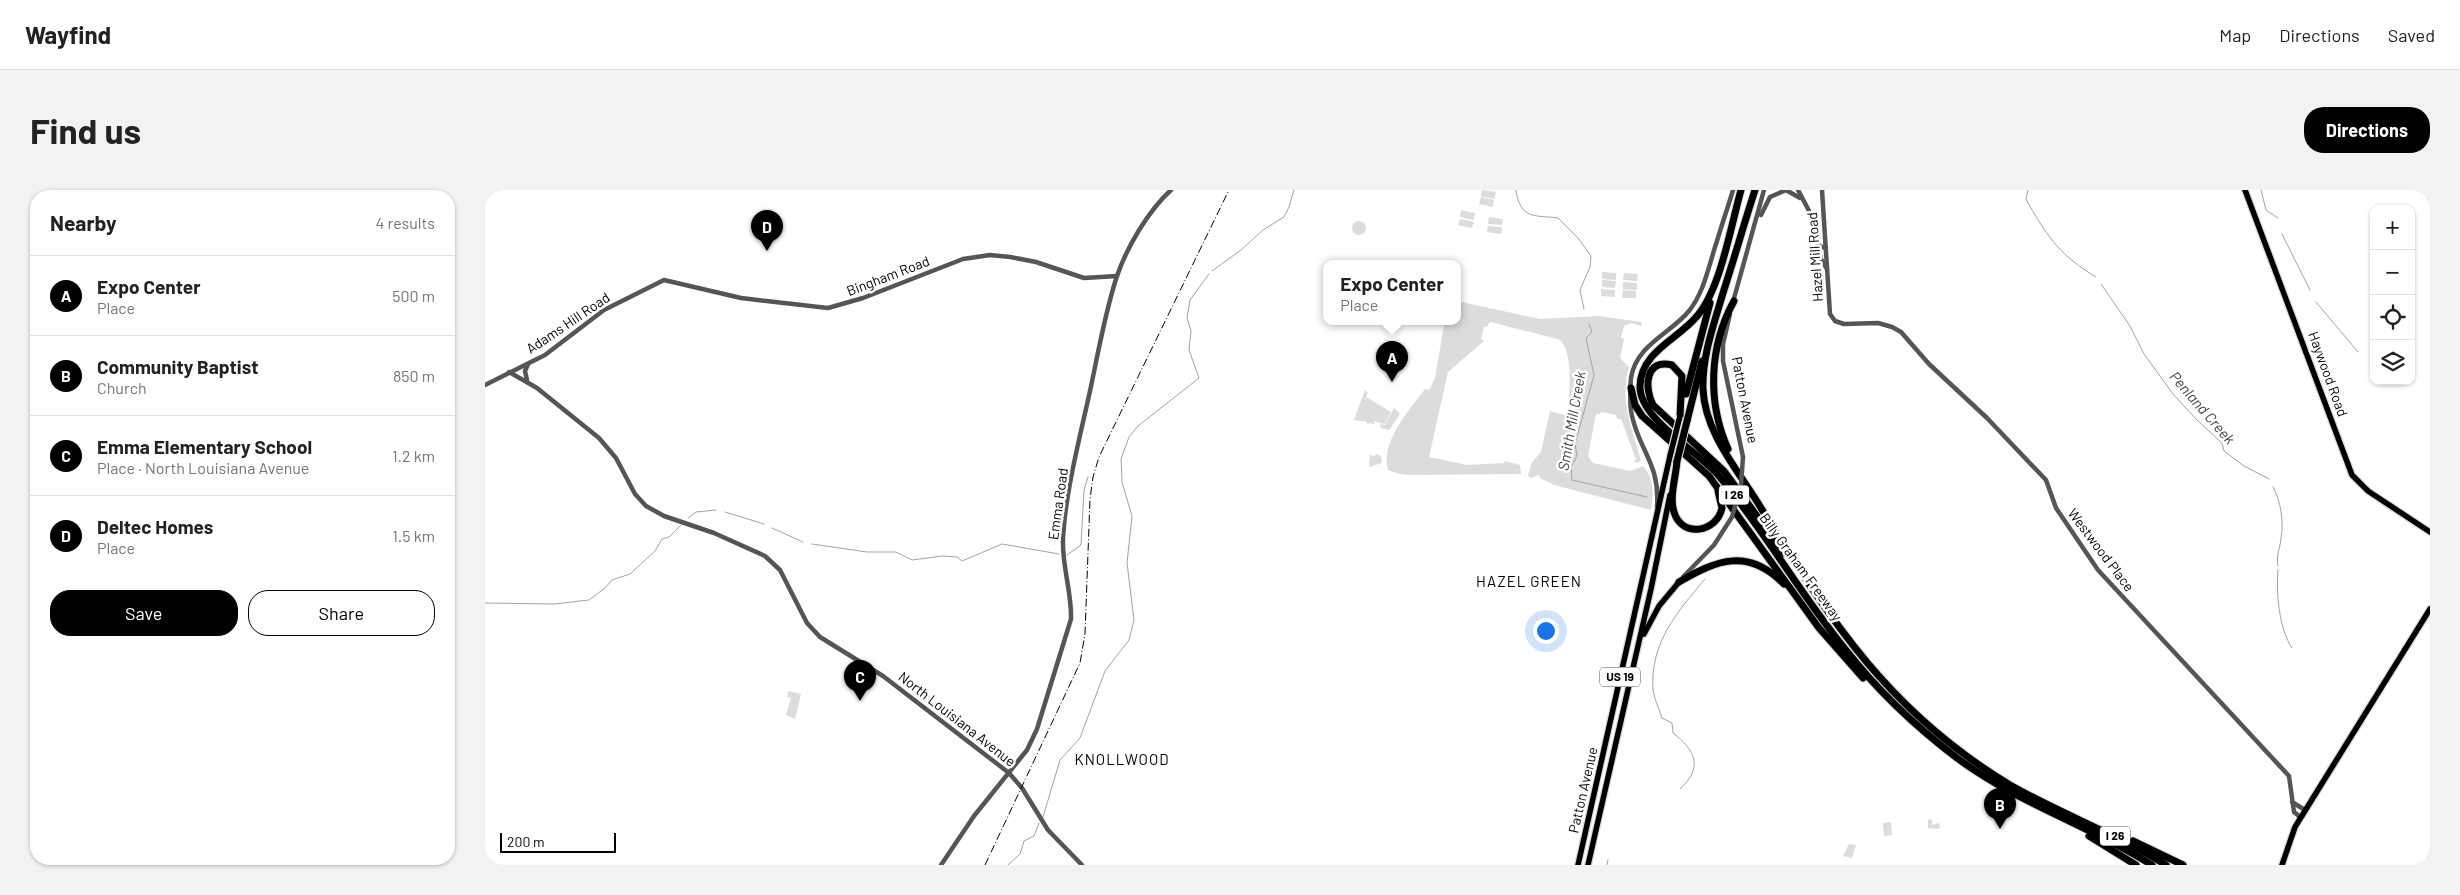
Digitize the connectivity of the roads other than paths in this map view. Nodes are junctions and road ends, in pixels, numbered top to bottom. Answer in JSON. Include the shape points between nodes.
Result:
{"nodes":[{"id":1,"x":1171,"y":190,"type":"edge"},
{"id":2,"x":1733,"y":190,"type":"edge"},
{"id":3,"x":1741,"y":190,"type":"edge"},
{"id":4,"x":1755,"y":190,"type":"edge"},
{"id":5,"x":1764,"y":190,"type":"edge"},
{"id":6,"x":1786,"y":190,"type":"edge"},
{"id":7,"x":1798,"y":190,"type":"edge"},
{"id":8,"x":1822,"y":190,"type":"edge"},
{"id":9,"x":2245,"y":190,"type":"edge"},
{"id":10,"x":1802,"y":200,"type":"junction"},
{"id":11,"x":1756,"y":223,"type":"junction"},
{"id":12,"x":1818,"y":245,"type":"junction"},
{"id":13,"x":1826,"y":248,"type":"junction"},
{"id":14,"x":1827,"y":270,"type":"junction"},
{"id":15,"x":1117,"y":276,"type":"junction"},
{"id":16,"x":664,"y":280,"type":"joint"},
{"id":17,"x":1713,"y":288,"type":"junction"},
{"id":18,"x":1734,"y":301,"type":"junction"},
{"id":19,"x":1835,"y":321,"type":"joint"},
{"id":20,"x":1710,"y":336,"type":"junction"},
{"id":21,"x":528,"y":363,"type":"junction"},
{"id":22,"x":509,"y":372,"type":"junction"},
{"id":23,"x":531,"y":384,"type":"junction"},
{"id":24,"x":485,"y":385,"type":"edge"},
{"id":25,"x":1631,"y":388,"type":"junction"},
{"id":26,"x":1680,"y":416,"type":"junction"},
{"id":27,"x":1731,"y":459,"type":"junction"},
{"id":28,"x":1677,"y":461,"type":"junction"},
{"id":29,"x":1705,"y":472,"type":"junction"},
{"id":30,"x":1656,"y":516,"type":"junction"},
{"id":31,"x":2430,"y":532,"type":"edge"},
{"id":32,"x":1797,"y":568,"type":"junction"},
{"id":33,"x":1679,"y":582,"type":"junction"},
{"id":34,"x":1801,"y":602,"type":"junction"},
{"id":35,"x":2430,"y":609,"type":"edge"},
{"id":36,"x":1638,"y":648,"type":"junction"},
{"id":37,"x":1901,"y":710,"type":"junction"},
{"id":38,"x":1009,"y":773,"type":"junction"},
{"id":39,"x":2292,"y":802,"type":"junction"},
{"id":40,"x":2305,"y":810,"type":"junction"},
{"id":41,"x":2061,"y":811,"type":"junction"},
{"id":42,"x":2053,"y":815,"type":"junction"},
{"id":43,"x":2300,"y":817,"type":"junction"},
{"id":44,"x":941,"y":865,"type":"edge"},
{"id":45,"x":1082,"y":865,"type":"edge"},
{"id":46,"x":1578,"y":865,"type":"edge"},
{"id":47,"x":1589,"y":865,"type":"edge"},
{"id":48,"x":2136,"y":865,"type":"edge"},
{"id":49,"x":2152,"y":865,"type":"edge"},
{"id":50,"x":2165,"y":865,"type":"edge"},
{"id":51,"x":2183,"y":865,"type":"edge"},
{"id":52,"x":2282,"y":865,"type":"edge"}],
"edges":[{"from":1,"to":15,"type":"street","name":"Emma Road","via":[[1145,223]]},
{"from":2,"to":25,"type":"street","name":"Patton Avenue","via":[[1703,286],[1681,320],[1640,356],[1634,367]]},
{"from":3,"to":17,"type":"highway","name":"Billy Graham Freeway","number":"I 26"},
{"from":4,"to":20,"type":"highway","name":"Billy Graham Freeway","number":"I 26"},
{"from":5,"to":11,"type":"street","name":"Patton Avenue"},
{"from":6,"to":10,"type":"street"},
{"from":6,"to":11,"type":"street","via":[[1770,197]]},
{"from":7,"to":10,"type":"street"},
{"from":8,"to":13,"type":"street","name":"Hazel Mill Road"},
{"from":9,"to":31,"type":"main road","name":"Haywood Road","via":[[2352,475],[2368,491]]},
{"from":10,"to":12,"type":"street","via":[[1816,224]]},
{"from":11,"to":18,"type":"street","name":"Patton Avenue"},
{"from":12,"to":13,"type":"street"},
{"from":12,"to":14,"type":"street"},
{"from":13,"to":14,"type":"street","name":"Hazel Mill Road"},
{"from":14,"to":19,"type":"street","name":"Hazel Mill Road","via":[[1830,314]]},
{"from":15,"to":16,"type":"street","name":"Bingham Road","via":[[1084,278],[1035,262],[976,256],[862,299],[828,308],[741,298]]},
{"from":15,"to":38,"type":"street","name":"Emma Road","via":[[1079,445],[1065,524],[1064,560],[1072,608],[1069,633],[1037,729],[1027,750]]},
{"from":16,"to":21,"type":"street","name":"Adams Hill Road","via":[[603,310],[552,350]]},
{"from":17,"to":26,"type":"highway","name":"Patton Avenue","number":"US 19"},
{"from":17,"to":37,"type":"highway","name":"Billy Graham Freeway","number":"I 26","via":[[1698,316],[1647,361],[1640,383],[1642,399],[1654,416],[1720,477],[1845,649]]},
{"from":18,"to":27,"type":"highway","via":[[1719,344],[1713,378],[1716,415]]},
{"from":18,"to":33,"type":"street","name":"Patton Avenue","bridge":true,"via":[[1723,344],[1723,361],[1743,457],[1741,485],[1731,517],[1714,545]]},
{"from":19,"to":39,"type":"street","name":"Westwood Place","via":[[1844,324],[1878,323],[1901,332],[2046,480],[2056,508],[2098,570],[2289,776]]},
{"from":20,"to":27,"type":"highway","name":"Billy Graham Freeway","number":"I 26","via":[[1703,378],[1705,406],[1716,437]]},
{"from":20,"to":28,"type":"highway","name":"Patton Avenue","number":"US 19","bridge":true},
{"from":21,"to":22,"type":"street","name":"Adams Hill Road"},
{"from":21,"to":23,"type":"street","via":[[525,376]]},
{"from":22,"to":23,"type":"street","name":"North Louisiana Avenue"},
{"from":22,"to":24,"type":"street","name":"Adams Hill Road"},
{"from":23,"to":38,"type":"street","name":"North Louisiana Avenue","via":[[607,446],[645,506],[765,556],[781,570],[807,623],[820,637],[883,676]]},
{"from":25,"to":29,"type":"highway","via":[[1642,416]]},
{"from":25,"to":30,"type":"street","name":"Patton Avenue","via":[[1632,417],[1657,481]]},
{"from":26,"to":30,"type":"main road","name":"Patton Avenue","number":"US 19","bridge":true},
{"from":26,"to":32,"type":"highway","via":[[1682,376],[1672,365],[1659,365],[1651,370],[1647,379],[1647,392],[1653,405],[1724,471],[1792,566]]},
{"from":27,"to":32,"type":"highway","name":"Billy Graham Freeway","number":"I 26"},
{"from":28,"to":29,"type":"highway","via":[[1673,511],[1682,524],[1694,530],[1711,525],[1720,516],[1722,508],[1720,494]]},
{"from":28,"to":36,"type":"main road","name":"Patton Avenue","number":"US 19"},
{"from":29,"to":34,"type":"highway"},
{"from":30,"to":46,"type":"main road","name":"Patton Avenue","number":"US 19"},
{"from":32,"to":41,"type":"highway","name":"Billy Graham Freeway","number":"I 26","via":[[1852,646],[1909,709],[1986,769]]},
{"from":33,"to":34,"type":"highway","via":[[1707,566],[1746,561],[1774,576]]},
{"from":33,"to":36,"type":"main road","name":"Patton Avenue","via":[[1656,610]]},
{"from":34,"to":37,"type":"highway","via":[[1819,628],[1863,677],[1891,706]]},
{"from":35,"to":40,"type":"main road"},
{"from":36,"to":47,"type":"main road","name":"Patton Avenue","number":"US 19"},
{"from":37,"to":42,"type":"highway","name":"Billy Graham Freeway","number":"I 26","via":[[1959,759]]},
{"from":38,"to":44,"type":"street","name":"Emma Road","via":[[974,816]]},
{"from":38,"to":45,"type":"street","name":"North Louisiana Avenue","via":[[1048,830]]},
{"from":39,"to":40,"type":"street"},
{"from":39,"to":43,"type":"street","via":[[2294,812]]},
{"from":40,"to":43,"type":"main road"},
{"from":41,"to":50,"type":"highway","name":"Billy Graham Freeway","number":"I 26","via":[[2131,844]]},
{"from":41,"to":51,"type":"highway","via":[[2084,818]]},
{"from":42,"to":48,"type":"highway"},
{"from":42,"to":49,"type":"highway","name":"Billy Graham Freeway","number":"I 26"},
{"from":43,"to":52,"type":"main road"}]}
